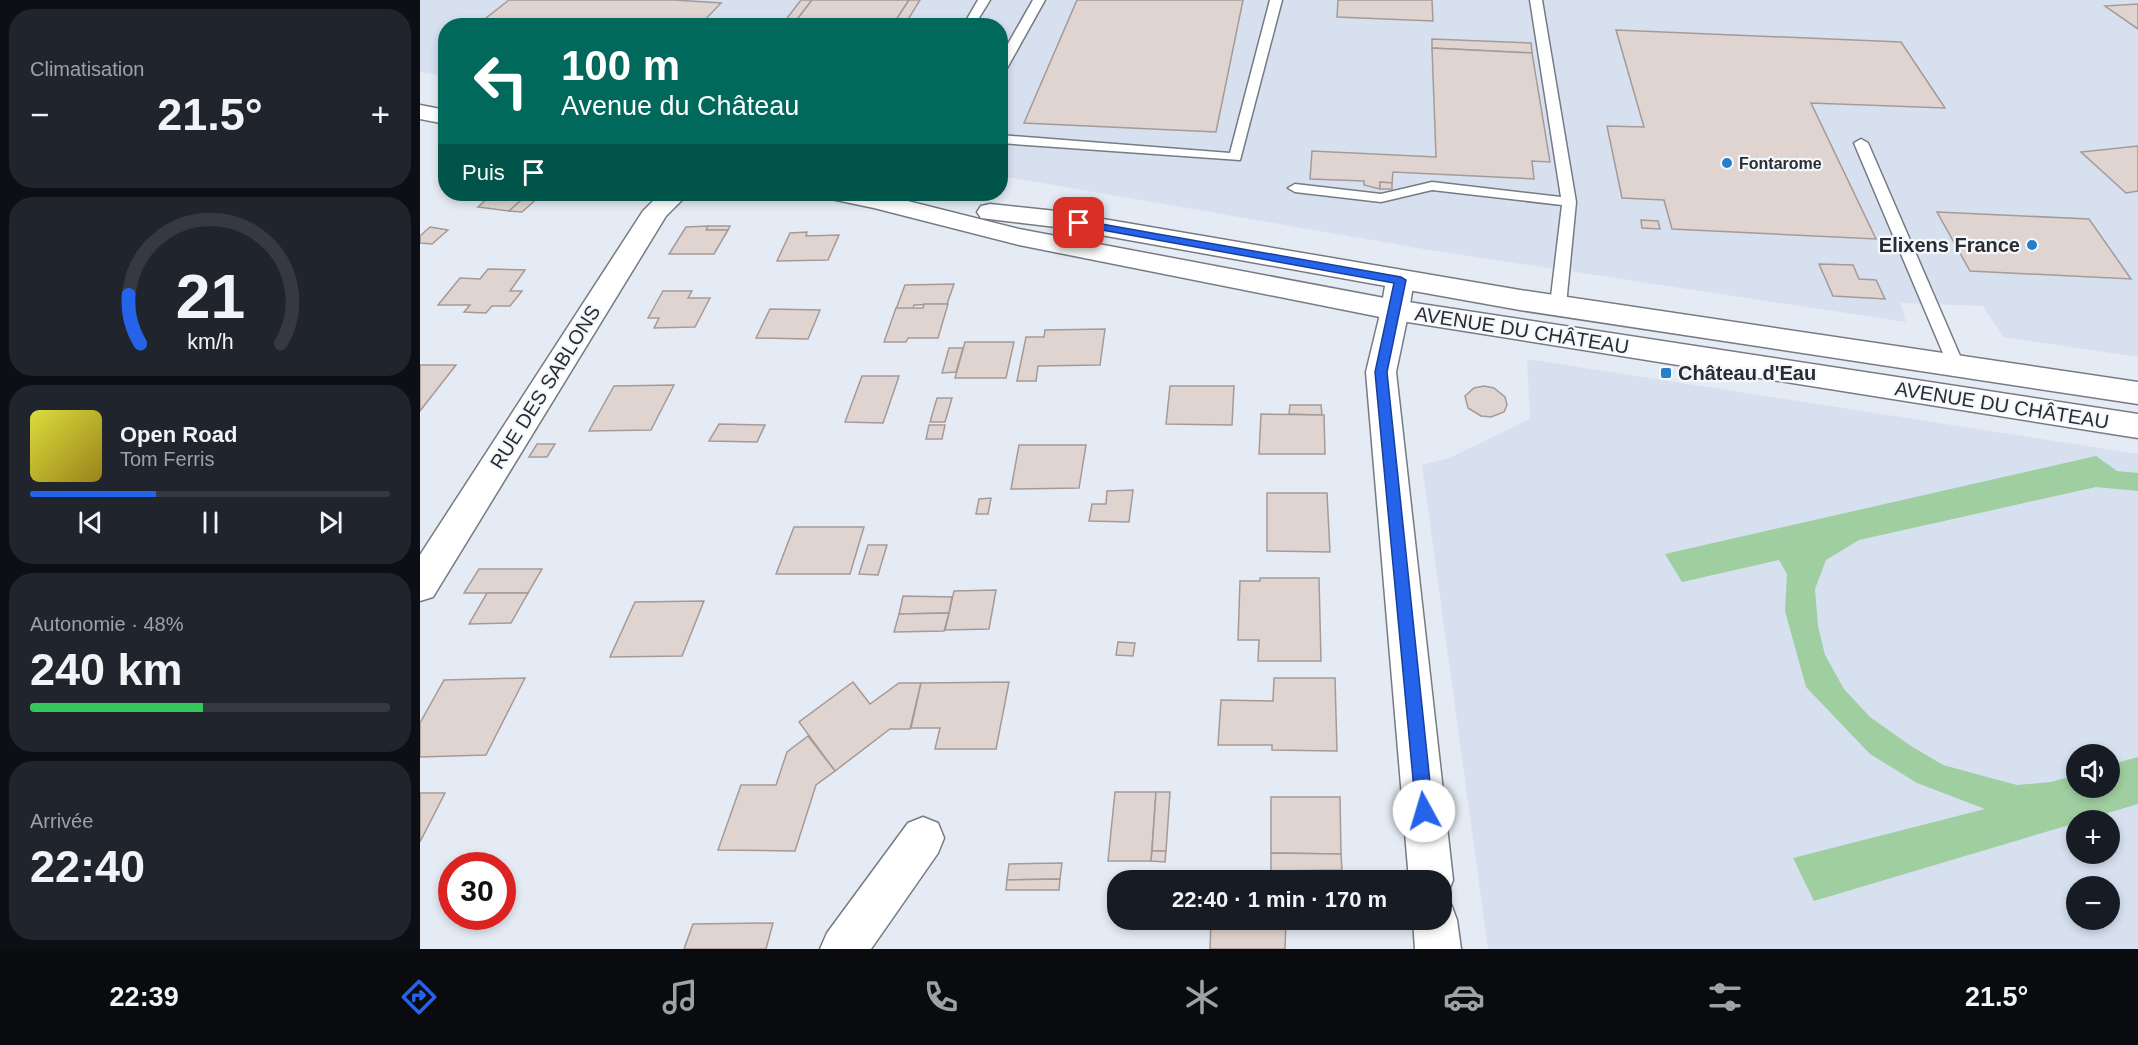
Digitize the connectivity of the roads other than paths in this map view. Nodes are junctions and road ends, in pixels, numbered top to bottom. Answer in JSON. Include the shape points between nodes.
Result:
{"nodes":[{"id":1,"x":984,"y":0,"type":"edge"},
{"id":2,"x":1039,"y":0,"type":"edge"},
{"id":3,"x":1276,"y":0,"type":"edge"},
{"id":4,"x":1536,"y":0,"type":"edge"},
{"id":5,"x":973,"y":18,"type":"edge"},
{"id":6,"x":1008,"y":56,"type":"edge"},
{"id":7,"x":420,"y":112,"type":"edge"},
{"id":8,"x":438,"y":115,"type":"edge"},
{"id":9,"x":1008,"y":141,"type":"edge"},
{"id":10,"x":1861,"y":143,"type":"dead end"},
{"id":11,"x":1295,"y":188,"type":"dead end"},
{"id":12,"x":667,"y":201,"type":"edge"},
{"id":13,"x":879,"y":201,"type":"edge"},
{"id":14,"x":1569,"y":202,"type":"junction"},
{"id":15,"x":1398,"y":295,"type":"junction"},
{"id":16,"x":1558,"y":305,"type":"junction"},
{"id":17,"x":1956,"y":365,"type":"junction"},
{"id":18,"x":2138,"y":393,"type":"edge"},
{"id":19,"x":2138,"y":426,"type":"edge"},
{"id":20,"x":420,"y":586,"type":"edge"},
{"id":21,"x":923,"y":838,"type":"dead end"},
{"id":22,"x":1430,"y":870,"type":"edge"},
{"id":23,"x":1436,"y":930,"type":"edge"},
{"id":24,"x":843,"y":949,"type":"edge"},
{"id":25,"x":1438,"y":949,"type":"edge"}],
"edges":[{"from":1,"to":5,"type":"lane"},
{"from":2,"to":6,"type":"lane"},
{"from":3,"to":9,"type":"lane","via":[[1234,157]]},
{"from":4,"to":14,"type":"lane"},
{"from":7,"to":8,"type":"main road"},
{"from":10,"to":17,"type":"lane"},
{"from":11,"to":14,"type":"lane","via":[[1381,198],[1432,186]]},
{"from":12,"to":20,"type":"main road","name":"RUE DES SABLONS","via":[[656,211]]},
{"from":13,"to":15,"type":"main road","name":"AVENUE DU CHÂTEAU","via":[[1019,237]]},
{"from":14,"to":16,"type":"lane"},
{"from":15,"to":16,"type":"main road","name":"AVENUE DU CHÂTEAU"},
{"from":15,"to":19,"type":"main road","name":"AVENUE DU CHÂTEAU"},
{"from":15,"to":22,"type":"main road","via":[[1381,372]]},
{"from":16,"to":17,"type":"main road","name":"AVENUE DU CHÂTEAU"},
{"from":17,"to":18,"type":"main road","name":"AVENUE DU CHÂTEAU"},
{"from":21,"to":24,"type":"main road"},
{"from":23,"to":25,"type":"main road"}]}
